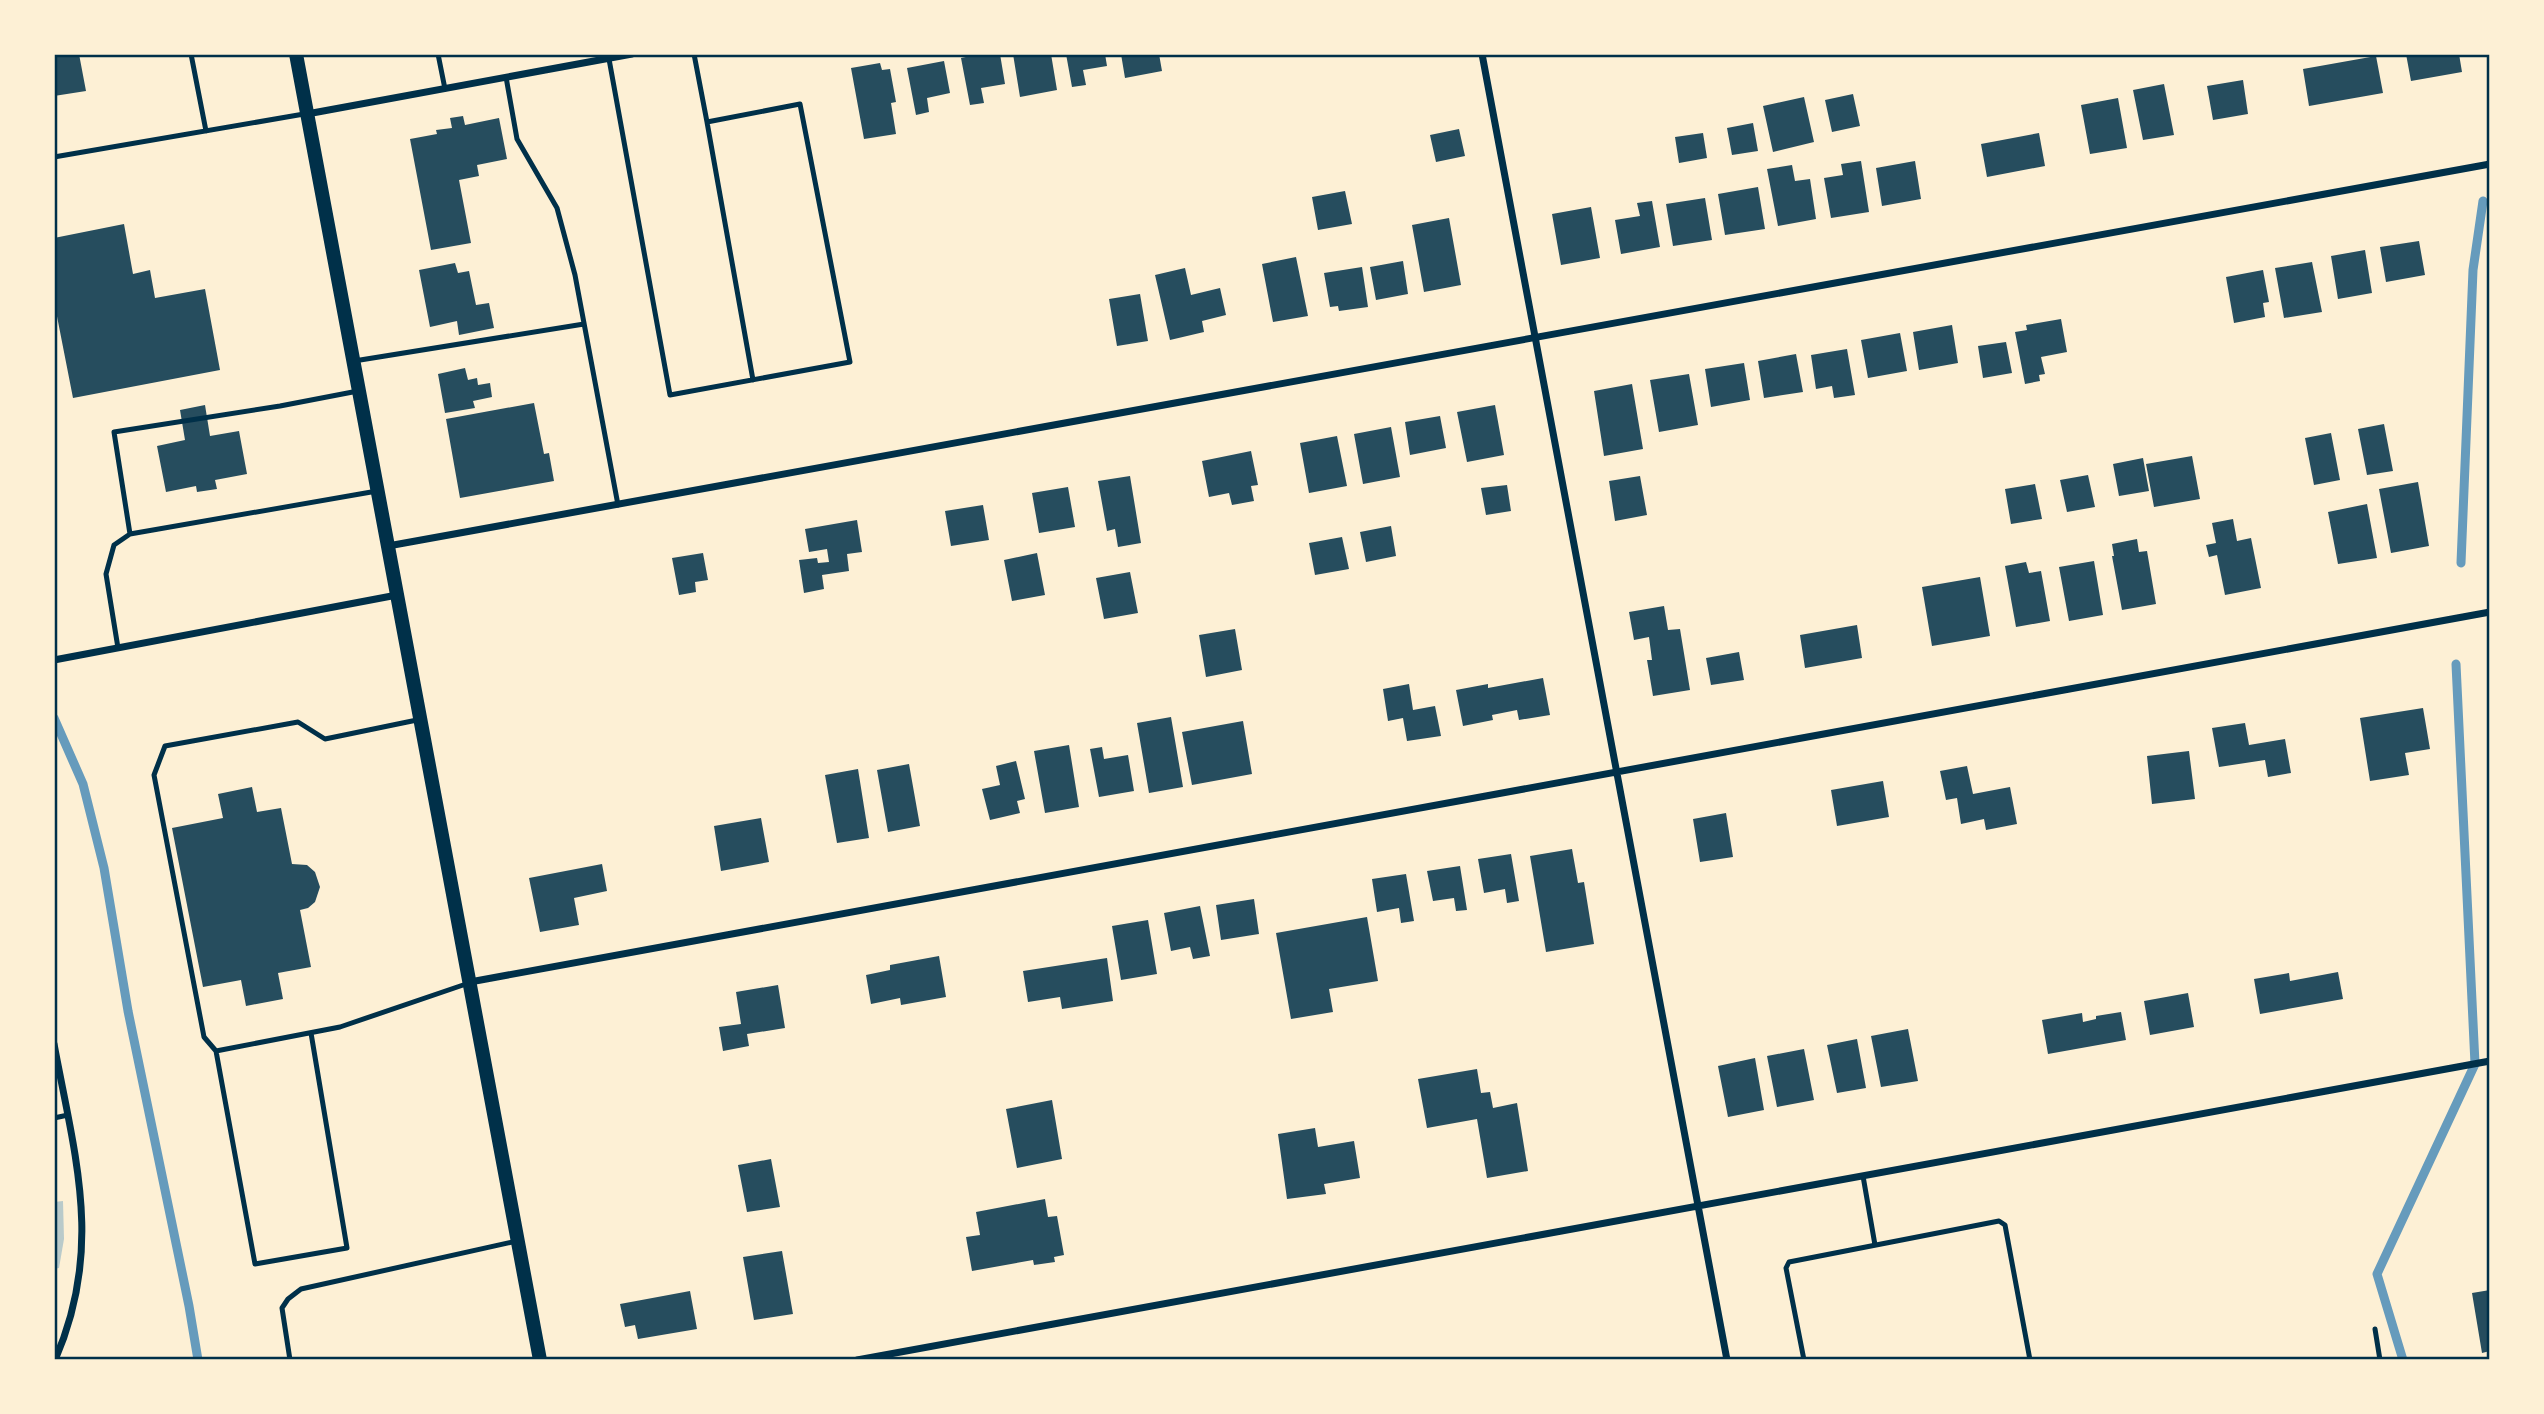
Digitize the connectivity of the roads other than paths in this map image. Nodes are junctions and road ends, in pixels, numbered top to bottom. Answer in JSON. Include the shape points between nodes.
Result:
{"nodes":[{"id":1,"x":191,"y":54,"type":"edge"},
{"id":2,"x":296,"y":54,"type":"edge"},
{"id":3,"x":438,"y":54,"type":"edge"},
{"id":4,"x":632,"y":54,"type":"edge"},
{"id":5,"x":694,"y":54,"type":"edge"},
{"id":6,"x":1482,"y":54,"type":"edge"},
{"id":7,"x":608,"y":59,"type":"junction"},
{"id":8,"x":506,"y":78,"type":"junction"},
{"id":9,"x":445,"y":89,"type":"junction"},
{"id":10,"x":307,"y":114,"type":"junction"},
{"id":11,"x":707,"y":122,"type":"junction"},
{"id":12,"x":206,"y":131,"type":"junction"},
{"id":13,"x":54,"y":157,"type":"edge"},
{"id":14,"x":2490,"y":164,"type":"edge"},
{"id":15,"x":584,"y":324,"type":"junction"},
{"id":16,"x":1536,"y":338,"type":"junction"},
{"id":17,"x":354,"y":361,"type":"junction"},
{"id":18,"x":753,"y":380,"type":"junction"},
{"id":19,"x":359,"y":390,"type":"junction"},
{"id":20,"x":377,"y":491,"type":"junction"},
{"id":21,"x":618,"y":505,"type":"junction"},
{"id":22,"x":130,"y":534,"type":"junction"},
{"id":23,"x":388,"y":547,"type":"junction"},
{"id":24,"x":397,"y":595,"type":"junction"},
{"id":25,"x":2490,"y":612,"type":"edge"},
{"id":26,"x":118,"y":648,"type":"junction"},
{"id":27,"x":54,"y":660,"type":"edge"},
{"id":28,"x":420,"y":719,"type":"junction"},
{"id":29,"x":1617,"y":771,"type":"junction"},
{"id":30,"x":469,"y":983,"type":"junction"},
{"id":31,"x":311,"y":1033,"type":"junction"},
{"id":32,"x":54,"y":1044,"type":"edge"},
{"id":33,"x":216,"y":1051,"type":"junction"},
{"id":34,"x":2490,"y":1061,"type":"edge"},
{"id":35,"x":68,"y":1115,"type":"junction"},
{"id":36,"x":54,"y":1118,"type":"edge"},
{"id":37,"x":1863,"y":1175,"type":"junction"},
{"id":38,"x":1699,"y":1206,"type":"junction"},
{"id":39,"x":517,"y":1241,"type":"junction"},
{"id":40,"x":1875,"y":1245,"type":"junction"},
{"id":41,"x":2375,"y":1329,"type":"dead end"},
{"id":42,"x":55,"y":1360,"type":"edge"},
{"id":43,"x":290,"y":1360,"type":"edge"},
{"id":44,"x":540,"y":1360,"type":"edge"},
{"id":45,"x":857,"y":1360,"type":"edge"},
{"id":46,"x":1727,"y":1360,"type":"edge"},
{"id":47,"x":1804,"y":1360,"type":"edge"},
{"id":48,"x":2030,"y":1360,"type":"edge"},
{"id":49,"x":2380,"y":1360,"type":"edge"}],
"edges":[{"from":1,"to":12,"type":"lane"},
{"from":2,"to":10,"type":"main road"},
{"from":3,"to":9,"type":"lane"},
{"from":4,"to":7,"type":"street"},
{"from":5,"to":11,"type":"lane"},
{"from":6,"to":16,"type":"street"},
{"from":7,"to":8,"type":"street"},
{"from":7,"to":18,"type":"lane","via":[[670,395]]},
{"from":8,"to":9,"type":"street"},
{"from":8,"to":15,"type":"lane","via":[[517,139],[557,208]]},
{"from":9,"to":10,"type":"street"},
{"from":10,"to":12,"type":"lane"},
{"from":10,"to":17,"type":"main road"},
{"from":11,"to":18,"type":"lane"},
{"from":11,"to":18,"type":"lane","via":[[800,104],[850,362]]},
{"from":12,"to":13,"type":"lane"},
{"from":14,"to":16,"type":"street"},
{"from":15,"to":17,"type":"lane"},
{"from":15,"to":21,"type":"lane"},
{"from":16,"to":21,"type":"street"},
{"from":16,"to":29,"type":"street"},
{"from":17,"to":19,"type":"main road"},
{"from":19,"to":20,"type":"main road"},
{"from":19,"to":22,"type":"lane","via":[[114,432]]},
{"from":20,"to":22,"type":"lane"},
{"from":20,"to":23,"type":"main road"},
{"from":21,"to":23,"type":"street"},
{"from":22,"to":26,"type":"lane","via":[[114,545],[106,574]]},
{"from":23,"to":24,"type":"main road"},
{"from":24,"to":26,"type":"street"},
{"from":24,"to":28,"type":"main road"},
{"from":25,"to":29,"type":"street"},
{"from":26,"to":27,"type":"street"},
{"from":28,"to":30,"type":"main road"},
{"from":28,"to":33,"type":"lane","via":[[325,739],[298,722],[165,746],[154,775],[204,1037]]},
{"from":29,"to":30,"type":"street"},
{"from":29,"to":38,"type":"street"},
{"from":30,"to":31,"type":"lane"},
{"from":30,"to":39,"type":"main road"},
{"from":31,"to":33,"type":"lane"},
{"from":31,"to":33,"type":"lane","via":[[347,1248],[255,1264]]},
{"from":32,"to":35,"type":"street"},
{"from":34,"to":37,"type":"street"},
{"from":35,"to":36,"type":"lane"},
{"from":35,"to":42,"type":"street","via":[[80,1181],[82,1254]]},
{"from":37,"to":38,"type":"street"},
{"from":37,"to":40,"type":"lane"},
{"from":38,"to":45,"type":"street"},
{"from":38,"to":46,"type":"street"},
{"from":39,"to":43,"type":"lane","via":[[301,1289],[282,1308]]},
{"from":39,"to":44,"type":"main road"},
{"from":40,"to":47,"type":"lane","via":[[1789,1262],[1786,1268]]},
{"from":40,"to":48,"type":"lane","via":[[1999,1221],[2005,1225]]},
{"from":41,"to":49,"type":"lane"}]}
